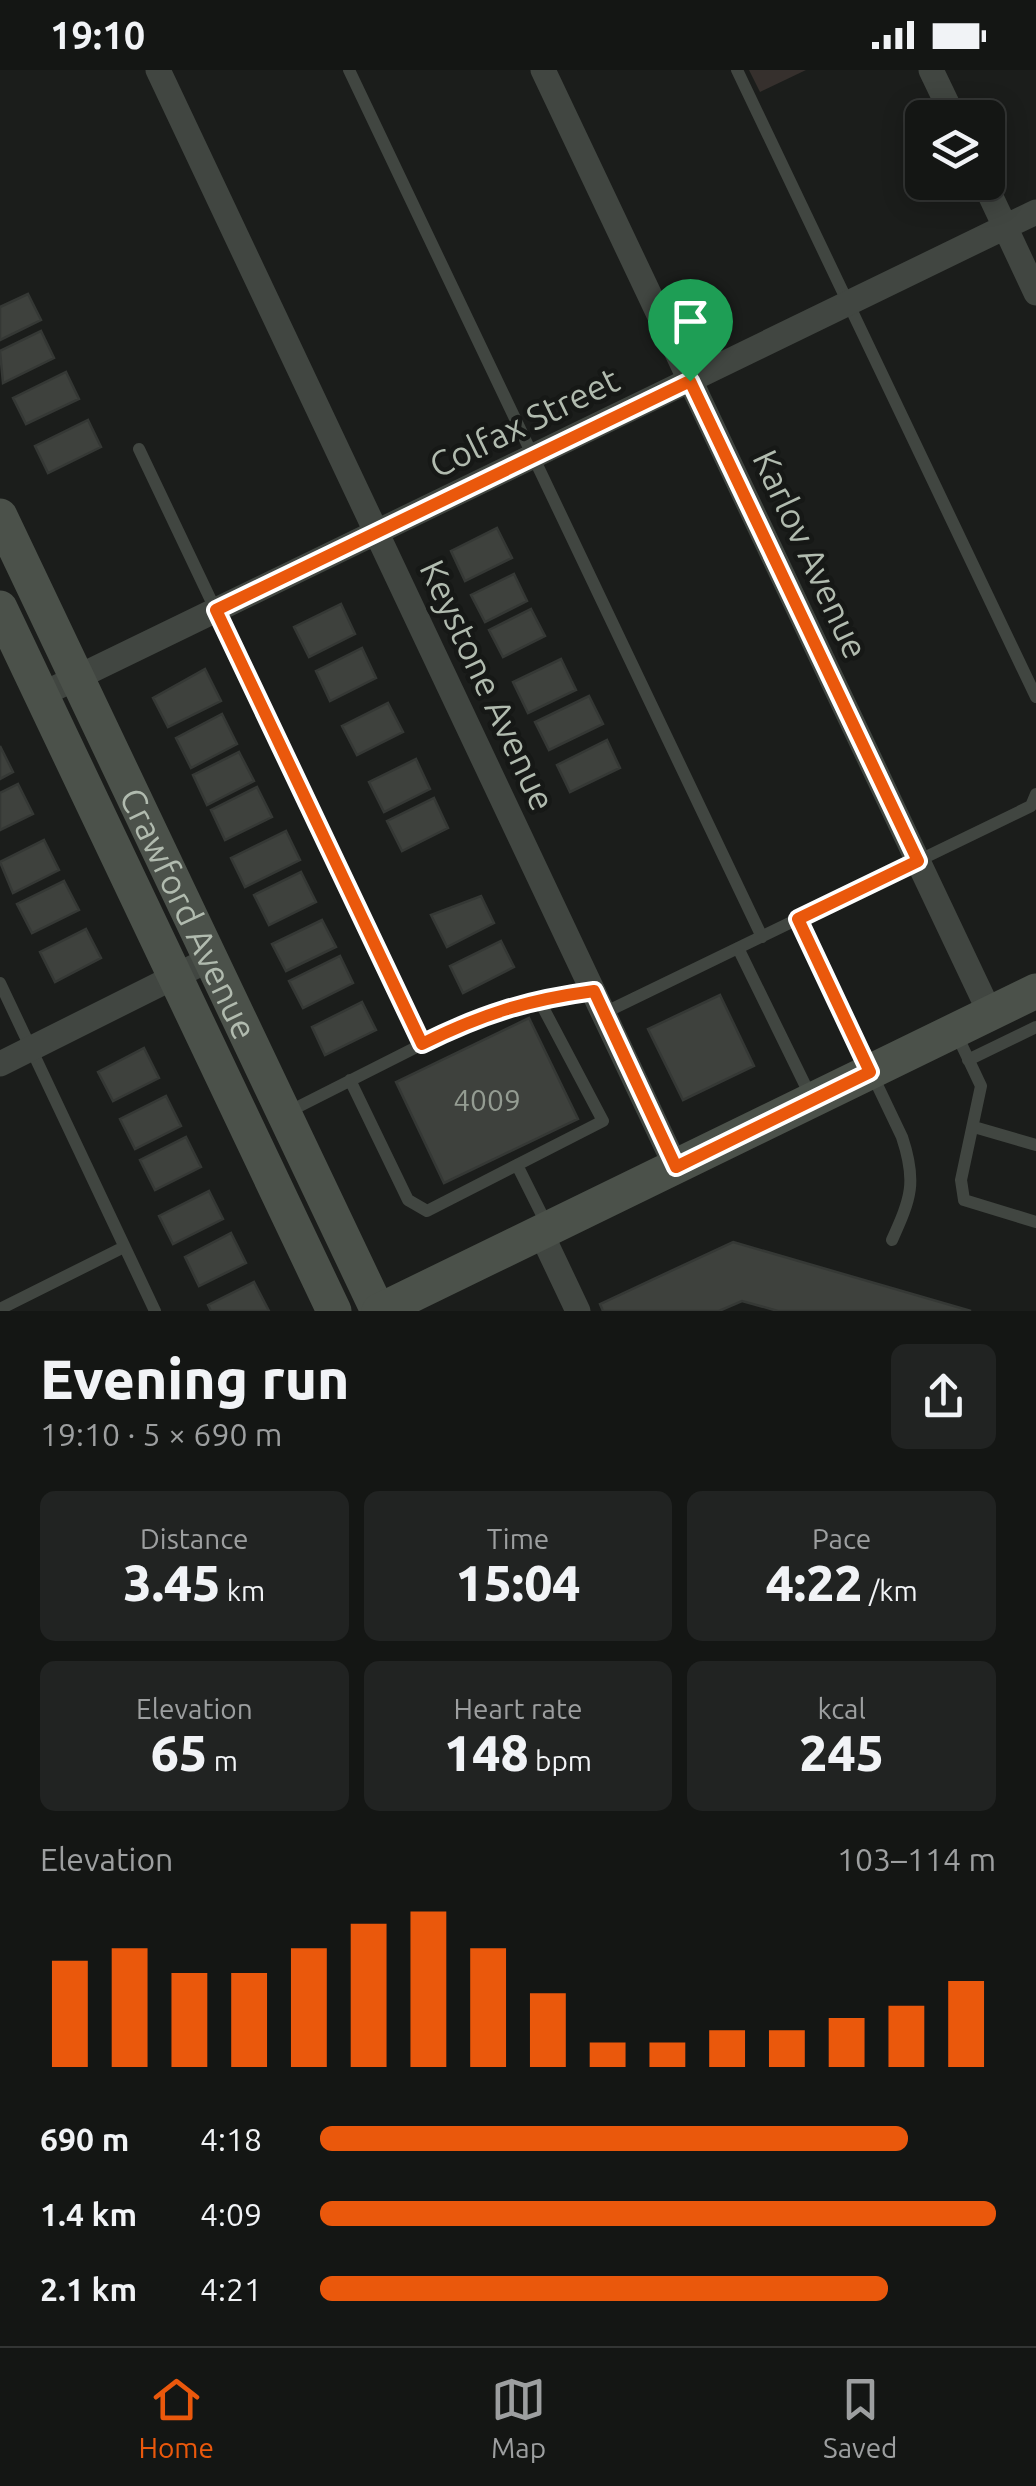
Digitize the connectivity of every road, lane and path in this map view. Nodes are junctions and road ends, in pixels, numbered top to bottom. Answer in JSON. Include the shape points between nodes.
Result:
{"nodes":[{"id":1,"x":158,"y":70,"type":"edge"},
{"id":2,"x":349,"y":70,"type":"edge"},
{"id":3,"x":543,"y":70,"type":"edge"},
{"id":4,"x":736,"y":70,"type":"edge"},
{"id":5,"x":931,"y":70,"type":"edge"},
{"id":6,"x":945,"y":100,"type":"edge"},
{"id":7,"x":992,"y":200,"type":"edge"},
{"id":8,"x":1036,"y":212,"type":"edge"},
{"id":9,"x":1005,"y":227,"type":"junction"},
{"id":10,"x":1036,"y":293,"type":"edge"},
{"id":11,"x":848,"y":304,"type":"junction"},
{"id":12,"x":690,"y":381,"type":"junction"},
{"id":13,"x":139,"y":449,"type":"dead end"},
{"id":14,"x":532,"y":457,"type":"junction"},
{"id":15,"x":0,"y":516,"type":"edge"},
{"id":16,"x":377,"y":531,"type":"junction"},
{"id":17,"x":42,"y":605,"type":"junction"},
{"id":18,"x":216,"y":610,"type":"junction"},
{"id":19,"x":2,"y":619,"type":"edge"},
{"id":20,"x":77,"y":678,"type":"junction"},
{"id":21,"x":41,"y":695,"type":"junction"},
{"id":22,"x":1036,"y":697,"type":"edge"},
{"id":23,"x":1036,"y":794,"type":"edge"},
{"id":24,"x":918,"y":861,"type":"junction"},
{"id":25,"x":798,"y":919,"type":"junction"},
{"id":26,"x":762,"y":937,"type":"junction"},
{"id":27,"x":738,"y":948,"type":"junction"},
{"id":28,"x":210,"y":959,"type":"junction"},
{"id":29,"x":174,"y":977,"type":"junction"},
{"id":30,"x":0,"y":983,"type":"edge"},
{"id":31,"x":1036,"y":991,"type":"edge"},
{"id":32,"x":538,"y":998,"type":"junction"},
{"id":33,"x":599,"y":1002,"type":"junction"},
{"id":34,"x":990,"y":1013,"type":"junction"},
{"id":35,"x":1036,"y":1027,"type":"edge"},
{"id":36,"x":422,"y":1044,"type":"junction"},
{"id":37,"x":961,"y":1045,"type":"junction"},
{"id":38,"x":32,"y":1048,"type":"junction"},
{"id":39,"x":0,"y":1064,"type":"edge"},
{"id":40,"x":870,"y":1072,"type":"junction"},
{"id":41,"x":350,"y":1080,"type":"junction"},
{"id":42,"x":812,"y":1100,"type":"junction"},
{"id":43,"x":284,"y":1114,"type":"junction"},
{"id":44,"x":974,"y":1127,"type":"junction"},
{"id":45,"x":1036,"y":1144,"type":"edge"},
{"id":46,"x":517,"y":1166,"type":"junction"},
{"id":47,"x":676,"y":1167,"type":"junction"},
{"id":48,"x":1036,"y":1222,"type":"edge"},
{"id":49,"x":545,"y":1231,"type":"junction"},
{"id":50,"x":892,"y":1240,"type":"dead end"},
{"id":51,"x":124,"y":1246,"type":"junction"},
{"id":52,"x":0,"y":1309,"type":"edge"},
{"id":53,"x":155,"y":1311,"type":"edge"},
{"id":54,"x":334,"y":1311,"type":"edge"},
{"id":55,"x":379,"y":1311,"type":"edge"},
{"id":56,"x":578,"y":1311,"type":"edge"}],
"edges":[{"from":1,"to":16,"type":"street","name":"Keystone Avenue"},
{"from":2,"to":14,"type":"lane"},
{"from":3,"to":12,"type":"street","name":"Karlov Avenue"},
{"from":4,"to":11,"type":"lane"},
{"from":5,"to":6,"type":"street"},
{"from":7,"to":9,"type":"street"},
{"from":8,"to":9,"type":"street","name":"Colfax Street"},
{"from":9,"to":10,"type":"street"},
{"from":9,"to":11,"type":"street","name":"Colfax Street"},
{"from":11,"to":12,"type":"street","name":"Colfax Street"},
{"from":11,"to":22,"type":"lane"},
{"from":12,"to":14,"type":"street","name":"Colfax Street"},
{"from":12,"to":24,"type":"street","name":"Karlov Avenue"},
{"from":13,"to":18,"type":"lane"},
{"from":14,"to":16,"type":"street","name":"Colfax Street"},
{"from":14,"to":26,"type":"lane"},
{"from":15,"to":17,"type":"main road","name":"Crawford Avenue"},
{"from":16,"to":18,"type":"street","name":"Colfax Street"},
{"from":16,"to":33,"type":"street","name":"Keystone Avenue"},
{"from":17,"to":19,"type":"street"},
{"from":17,"to":20,"type":"main road","name":"Crawford Avenue"},
{"from":18,"to":20,"type":"street","name":"Colfax Street"},
{"from":18,"to":36,"type":"lane"},
{"from":19,"to":21,"type":"main road","name":"Crawford Avenue"},
{"from":20,"to":21,"type":"street","name":"Colfax Street"},
{"from":20,"to":28,"type":"main road","name":"Crawford Avenue"},
{"from":21,"to":29,"type":"main road","name":"Crawford Avenue"},
{"from":23,"to":24,"type":"lane","via":[[1030,806]]},
{"from":24,"to":25,"type":"lane"},
{"from":24,"to":34,"type":"street","name":"Karlov Avenue"},
{"from":25,"to":26,"type":"lane"},
{"from":25,"to":40,"type":"lane"},
{"from":26,"to":27,"type":"lane"},
{"from":27,"to":33,"type":"lane"},
{"from":27,"to":42,"type":"lane"},
{"from":28,"to":29,"type":"street"},
{"from":28,"to":43,"type":"main road","name":"Crawford Avenue"},
{"from":29,"to":38,"type":"street"},
{"from":29,"to":54,"type":"main road","name":"Crawford Avenue"},
{"from":30,"to":38,"type":"lane"},
{"from":31,"to":34,"type":"main road"},
{"from":32,"to":33,"type":"lane"},
{"from":32,"to":36,"type":"lane","via":[[482,1014]]},
{"from":32,"to":46,"type":"lane","via":[[603,1122]]},
{"from":33,"to":47,"type":"street","name":"Keystone Avenue"},
{"from":34,"to":37,"type":"main road"},
{"from":35,"to":37,"type":"lane"},
{"from":36,"to":41,"type":"lane"},
{"from":37,"to":40,"type":"main road"},
{"from":37,"to":44,"type":"lane","via":[[980,1086]]},
{"from":38,"to":39,"type":"street"},
{"from":38,"to":51,"type":"lane"},
{"from":40,"to":42,"type":"main road"},
{"from":40,"to":50,"type":"lane","via":[[913,1170],[909,1202]]},
{"from":41,"to":43,"type":"lane"},
{"from":41,"to":46,"type":"lane","via":[[408,1200],[428,1211]]},
{"from":42,"to":47,"type":"main road"},
{"from":43,"to":55,"type":"main road","name":"Crawford Avenue"},
{"from":44,"to":45,"type":"lane"},
{"from":44,"to":48,"type":"lane","via":[[961,1180],[964,1200]]},
{"from":46,"to":49,"type":"lane"},
{"from":47,"to":49,"type":"main road"},
{"from":49,"to":55,"type":"main road"},
{"from":49,"to":56,"type":"street"},
{"from":51,"to":52,"type":"lane"},
{"from":51,"to":53,"type":"lane"}]}
